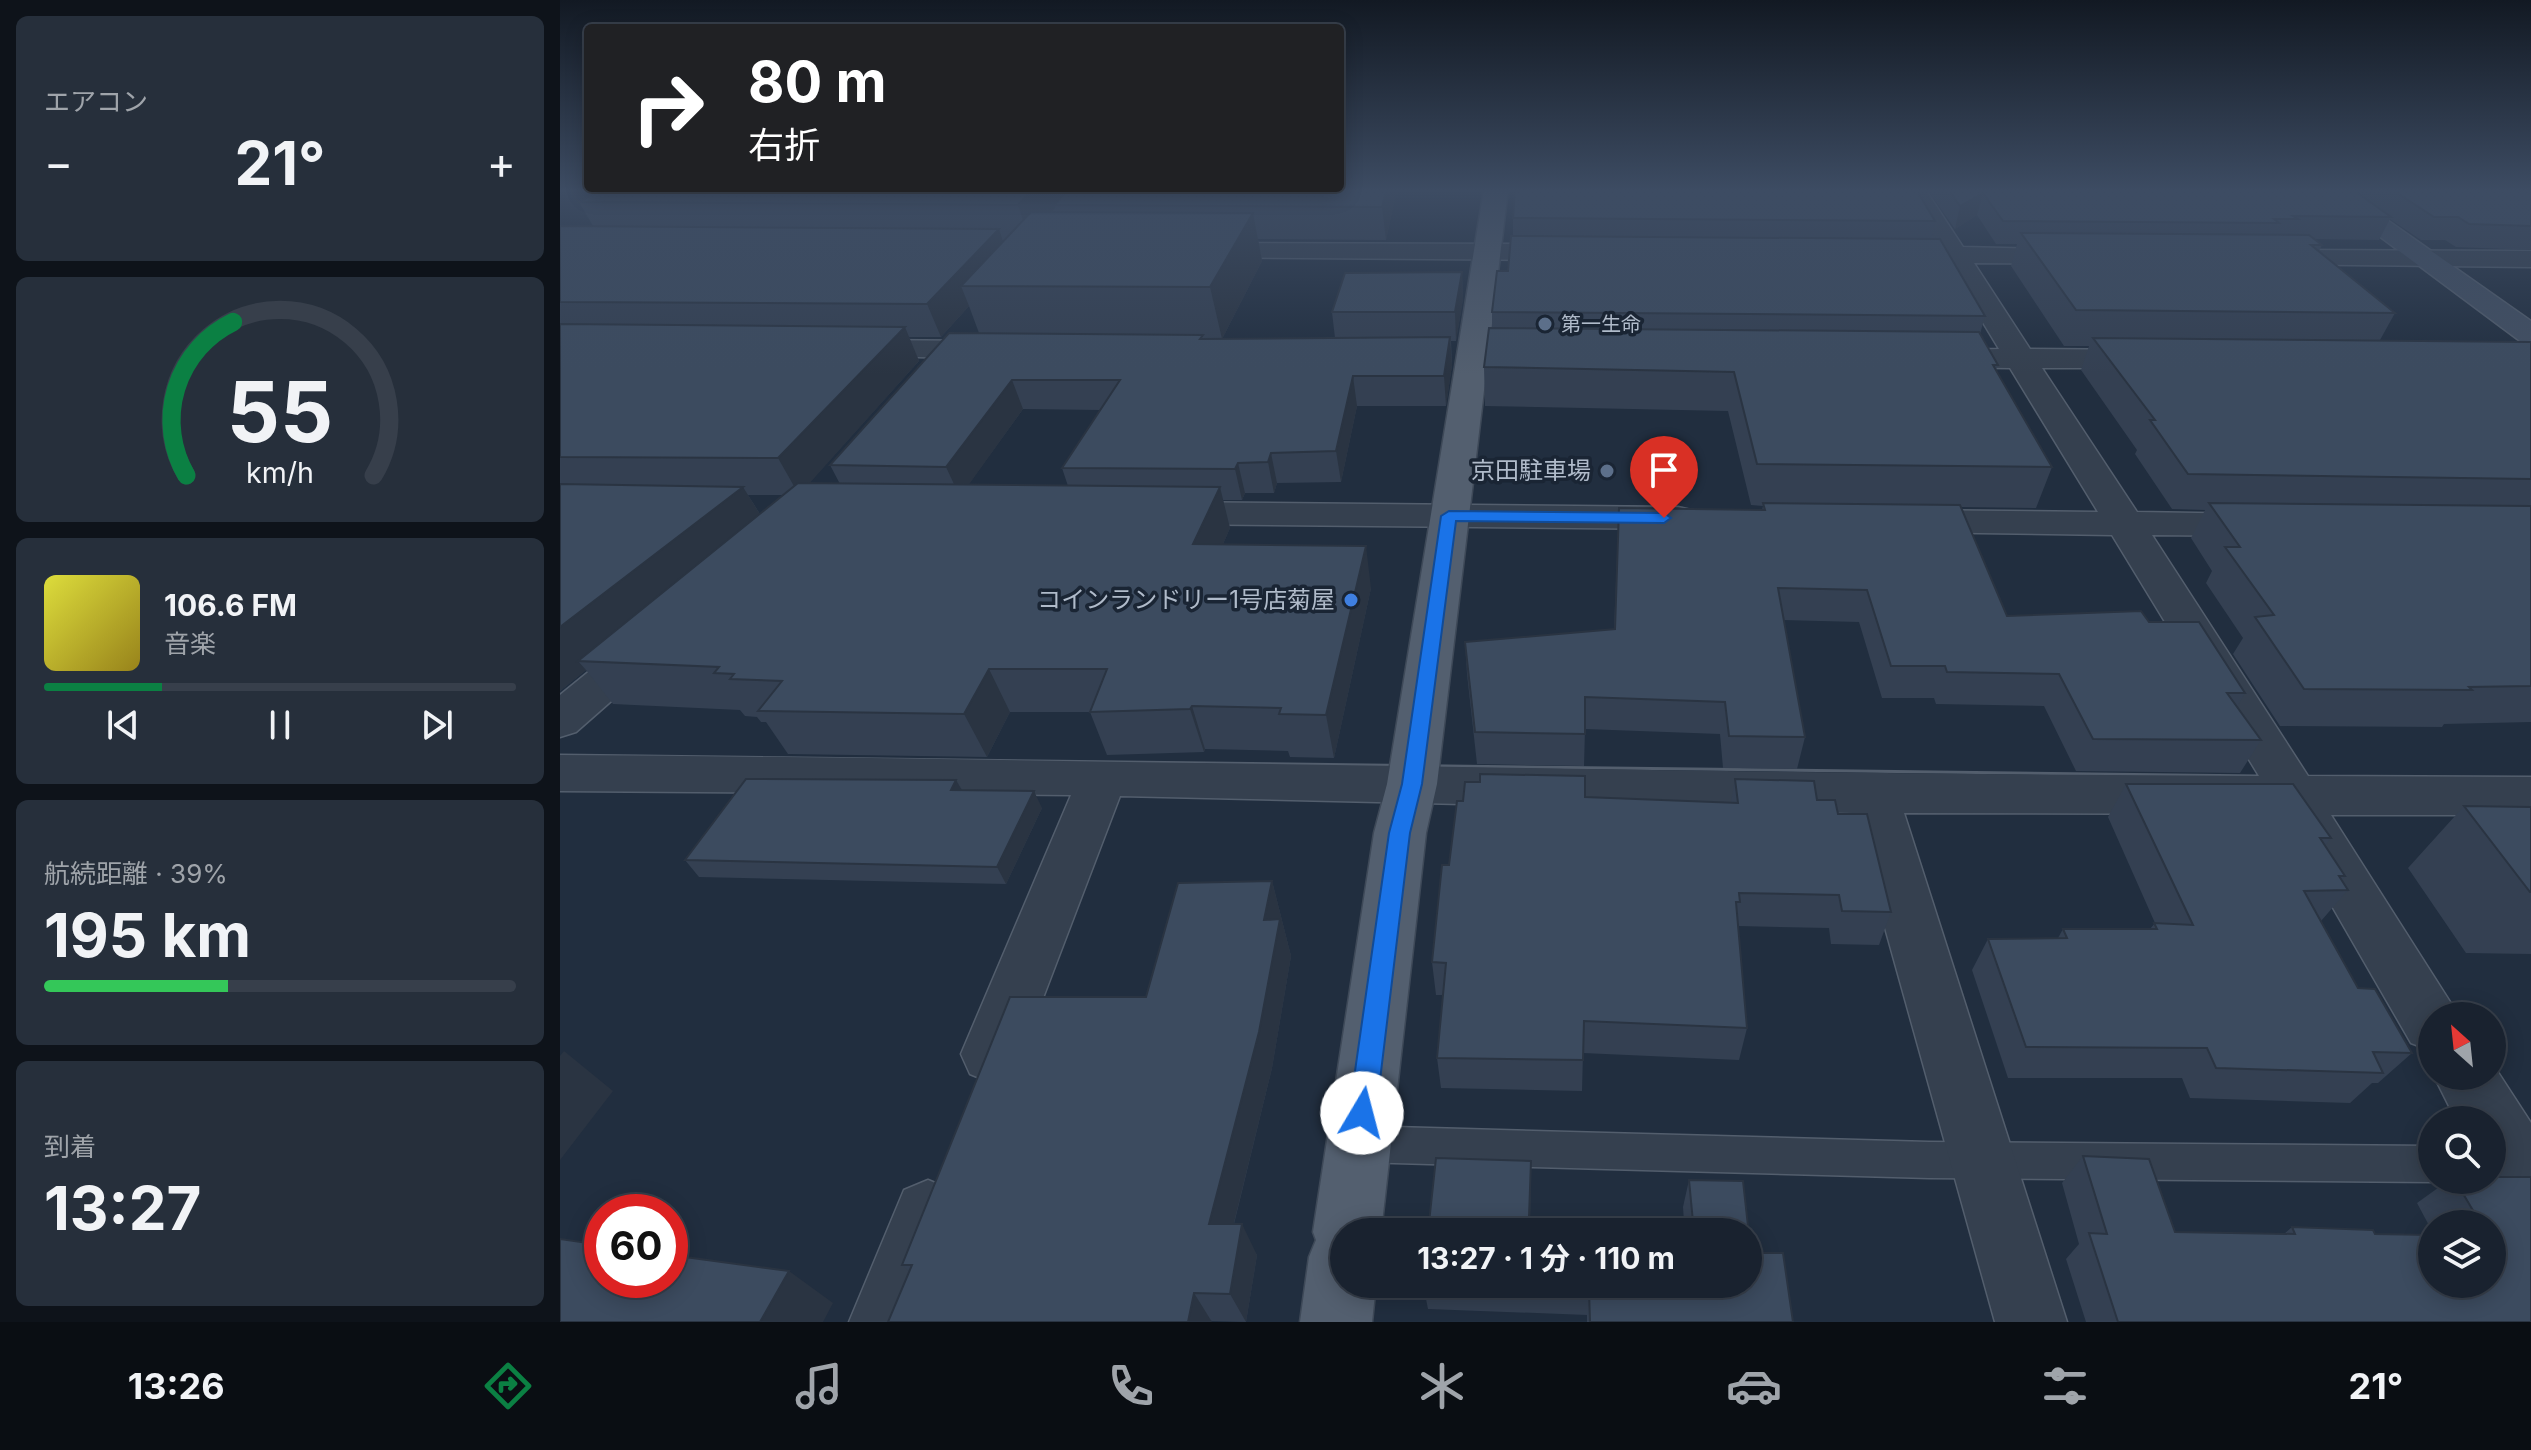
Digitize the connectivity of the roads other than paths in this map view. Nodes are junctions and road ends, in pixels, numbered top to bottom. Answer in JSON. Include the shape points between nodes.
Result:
{"nodes":[{"id":1,"x":1168,"y":251,"type":"edge"},
{"id":2,"x":1951,"y":251,"type":"edge"},
{"id":3,"x":2412,"y":251,"type":"edge"},
{"id":4,"x":1486,"y":252,"type":"junction"},
{"id":5,"x":1595,"y":253,"type":"edge"},
{"id":6,"x":1860,"y":254,"type":"edge"},
{"id":7,"x":1954,"y":255,"type":"junction"},
{"id":8,"x":2096,"y":256,"type":"edge"},
{"id":9,"x":2237,"y":257,"type":"edge"},
{"id":10,"x":2423,"y":259,"type":"junction"},
{"id":11,"x":2531,"y":259,"type":"edge"},
{"id":12,"x":980,"y":314,"type":"edge"},
{"id":13,"x":2531,"y":335,"type":"edge"},
{"id":14,"x":825,"y":349,"type":"edge"},
{"id":15,"x":949,"y":350,"type":"junction"},
{"id":16,"x":1024,"y":351,"type":"edge"},
{"id":17,"x":1911,"y":358,"type":"edge"},
{"id":18,"x":2020,"y":358,"type":"junction"},
{"id":19,"x":2173,"y":359,"type":"edge"},
{"id":20,"x":919,"y":384,"type":"edge"},
{"id":21,"x":1130,"y":513,"type":"edge"},
{"id":22,"x":1449,"y":516,"type":"junction"},
{"id":23,"x":1716,"y":519,"type":"edge"},
{"id":24,"x":1873,"y":520,"type":"edge"},
{"id":25,"x":2124,"y":523,"type":"junction"},
{"id":26,"x":2296,"y":525,"type":"edge"},
{"id":27,"x":667,"y":630,"type":"edge"},
{"id":28,"x":560,"y":720,"type":"edge"},
{"id":29,"x":560,"y":773,"type":"edge"},
{"id":30,"x":1103,"y":777,"type":"junction"},
{"id":31,"x":1412,"y":784,"type":"junction"},
{"id":32,"x":2292,"y":793,"type":"junction"},
{"id":33,"x":1873,"y":794,"type":"junction"},
{"id":34,"x":2531,"y":796,"type":"edge"},
{"id":35,"x":2419,"y":1002,"type":"edge"},
{"id":36,"x":2473,"y":1090,"type":"edge"},
{"id":37,"x":973,"y":1101,"type":"edge"},
{"id":38,"x":1358,"y":1144,"type":"junction"},
{"id":39,"x":2510,"y":1155,"type":"edge"},
{"id":40,"x":1984,"y":1158,"type":"junction"},
{"id":41,"x":950,"y":1160,"type":"edge"},
{"id":42,"x":2418,"y":1164,"type":"edge"},
{"id":43,"x":1349,"y":1218,"type":"edge"},
{"id":44,"x":1339,"y":1298,"type":"edge"},
{"id":45,"x":885,"y":1322,"type":"edge"},
{"id":46,"x":1336,"y":1322,"type":"edge"},
{"id":47,"x":2031,"y":1322,"type":"edge"}],
"edges":[{"from":1,"to":4,"type":"street"},
{"from":2,"to":7,"type":"street"},
{"from":3,"to":10,"type":"street"},
{"from":4,"to":5,"type":"street"},
{"from":4,"to":22,"type":"main road"},
{"from":6,"to":7,"type":"street"},
{"from":7,"to":8,"type":"street"},
{"from":7,"to":18,"type":"street"},
{"from":9,"to":10,"type":"street"},
{"from":10,"to":11,"type":"street"},
{"from":10,"to":13,"type":"street"},
{"from":12,"to":15,"type":"street"},
{"from":14,"to":15,"type":"street"},
{"from":15,"to":16,"type":"street"},
{"from":15,"to":20,"type":"street"},
{"from":17,"to":18,"type":"street"},
{"from":18,"to":19,"type":"street"},
{"from":18,"to":25,"type":"street"},
{"from":21,"to":22,"type":"street"},
{"from":22,"to":23,"type":"street"},
{"from":22,"to":31,"type":"main road"},
{"from":24,"to":25,"type":"street"},
{"from":25,"to":26,"type":"street"},
{"from":25,"to":32,"type":"street"},
{"from":27,"to":28,"type":"street"},
{"from":29,"to":30,"type":"street"},
{"from":30,"to":31,"type":"street"},
{"from":30,"to":37,"type":"street"},
{"from":31,"to":33,"type":"street"},
{"from":31,"to":38,"type":"main road","via":[[1400,833]]},
{"from":32,"to":33,"type":"street"},
{"from":32,"to":34,"type":"street"},
{"from":32,"to":35,"type":"street"},
{"from":33,"to":40,"type":"street"},
{"from":36,"to":39,"type":"street"},
{"from":38,"to":40,"type":"lane"},
{"from":38,"to":43,"type":"main road"},
{"from":40,"to":42,"type":"lane"},
{"from":40,"to":47,"type":"street"},
{"from":41,"to":45,"type":"street"},
{"from":44,"to":46,"type":"main road"}]}
